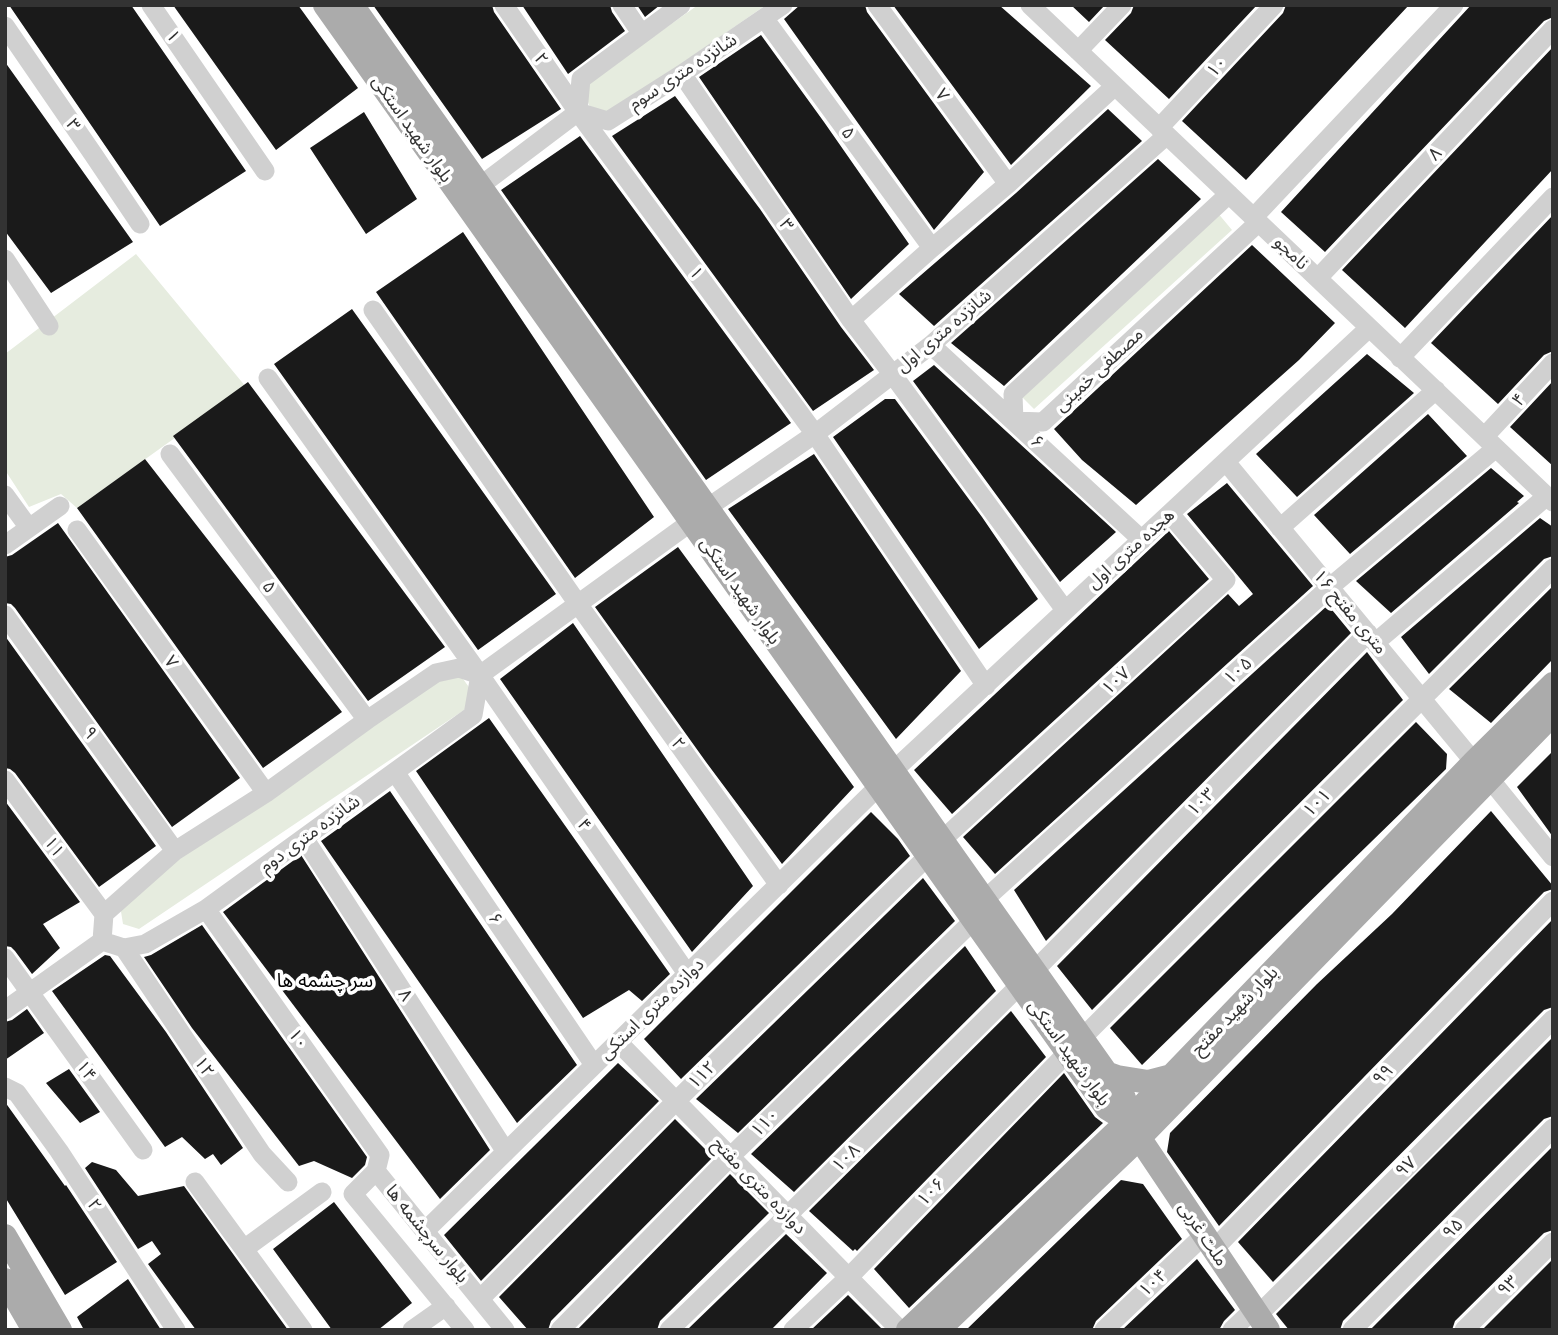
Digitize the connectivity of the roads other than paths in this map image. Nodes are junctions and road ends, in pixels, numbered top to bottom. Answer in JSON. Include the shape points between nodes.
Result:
{"nodes":[{"id":1,"x":151,"y":5,"type":"edge"},
{"id":2,"x":325,"y":5,"type":"edge"},
{"id":3,"x":352,"y":5,"type":"edge"},
{"id":4,"x":504,"y":5,"type":"edge"},
{"id":5,"x":622,"y":5,"type":"edge"},
{"id":6,"x":681,"y":5,"type":"edge"},
{"id":7,"x":783,"y":5,"type":"edge"},
{"id":8,"x":877,"y":5,"type":"edge"},
{"id":9,"x":1030,"y":5,"type":"edge"},
{"id":10,"x":1122,"y":5,"type":"edge"},
{"id":11,"x":1275,"y":5,"type":"edge"},
{"id":12,"x":1454,"y":5,"type":"edge"},
{"id":13,"x":764,"y":18,"type":"junction"},
{"id":14,"x":5,"y":26,"type":"edge"},
{"id":15,"x":1553,"y":29,"type":"edge"},
{"id":16,"x":641,"y":33,"type":"junction"},
{"id":17,"x":1078,"y":51,"type":"junction"},
{"id":18,"x":682,"y":74,"type":"junction"},
{"id":19,"x":1115,"y":86,"type":"junction"},
{"id":20,"x":578,"y":112,"type":"junction"},
{"id":21,"x":1163,"y":132,"type":"junction"},
{"id":22,"x":265,"y":171,"type":"dead end"},
{"id":23,"x":1008,"y":184,"type":"junction"},
{"id":24,"x":480,"y":186,"type":"junction"},
{"id":25,"x":1229,"y":194,"type":"junction"},
{"id":26,"x":1553,"y":197,"type":"edge"},
{"id":27,"x":1256,"y":220,"type":"junction"},
{"id":28,"x":140,"y":224,"type":"dead end"},
{"id":29,"x":932,"y":248,"type":"junction"},
{"id":30,"x":5,"y":259,"type":"edge"},
{"id":31,"x":1318,"y":278,"type":"junction"},
{"id":32,"x":373,"y":310,"type":"dead end"},
{"id":33,"x":850,"y":320,"type":"junction"},
{"id":34,"x":49,"y":326,"type":"dead end"},
{"id":35,"x":1369,"y":328,"type":"junction"},
{"id":36,"x":931,"y":345,"type":"junction"},
{"id":37,"x":1400,"y":358,"type":"junction"},
{"id":38,"x":1553,"y":363,"type":"edge"},
{"id":39,"x":893,"y":375,"type":"junction"},
{"id":40,"x":268,"y":378,"type":"dead end"},
{"id":41,"x":1436,"y":390,"type":"junction"},
{"id":42,"x":629,"y":415,"type":"junction"},
{"id":43,"x":1014,"y":421,"type":"junction"},
{"id":44,"x":815,"y":434,"type":"junction"},
{"id":45,"x":1491,"y":442,"type":"junction"},
{"id":46,"x":170,"y":453,"type":"dead end"},
{"id":47,"x":1226,"y":462,"type":"junction"},
{"id":48,"x":5,"y":495,"type":"edge"},
{"id":49,"x":1550,"y":499,"type":"edge"},
{"id":50,"x":60,"y":506,"type":"dead end"},
{"id":51,"x":1170,"y":514,"type":"junction"},
{"id":52,"x":699,"y":515,"type":"junction"},
{"id":53,"x":29,"y":528,"type":"junction"},
{"id":54,"x":1280,"y":528,"type":"junction"},
{"id":55,"x":77,"y":530,"type":"dead end"},
{"id":56,"x":1142,"y":540,"type":"junction"},
{"id":57,"x":5,"y":545,"type":"edge"},
{"id":58,"x":1553,"y":568,"type":"edge"},
{"id":59,"x":1330,"y":587,"type":"junction"},
{"id":60,"x":578,"y":604,"type":"junction"},
{"id":61,"x":1065,"y":610,"type":"junction"},
{"id":62,"x":5,"y":615,"type":"edge"},
{"id":63,"x":1371,"y":638,"type":"junction"},
{"id":64,"x":480,"y":675,"type":"junction"},
{"id":65,"x":1553,"y":684,"type":"edge"},
{"id":66,"x":986,"y":686,"type":"junction"},
{"id":67,"x":1422,"y":699,"type":"junction"},
{"id":68,"x":1553,"y":714,"type":"edge"},
{"id":69,"x":367,"y":720,"type":"junction"},
{"id":70,"x":1481,"y":770,"type":"junction"},
{"id":71,"x":395,"y":772,"type":"junction"},
{"id":72,"x":886,"y":778,"type":"junction"},
{"id":73,"x":5,"y":780,"type":"edge"},
{"id":74,"x":267,"y":793,"type":"junction"},
{"id":75,"x":304,"y":838,"type":"junction"},
{"id":76,"x":935,"y":848,"type":"junction"},
{"id":77,"x":175,"y":850,"type":"junction"},
{"id":78,"x":1553,"y":857,"type":"edge"},
{"id":79,"x":779,"y":885,"type":"junction"},
{"id":80,"x":1553,"y":901,"type":"edge"},
{"id":81,"x":206,"y":909,"type":"junction"},
{"id":82,"x":979,"y":910,"type":"junction"},
{"id":83,"x":103,"y":914,"type":"junction"},
{"id":84,"x":102,"y":941,"type":"junction"},
{"id":85,"x":124,"y":948,"type":"junction"},
{"id":86,"x":5,"y":958,"type":"edge"},
{"id":87,"x":688,"y":975,"type":"junction"},
{"id":88,"x":1027,"y":978,"type":"junction"},
{"id":89,"x":29,"y":993,"type":"junction"},
{"id":90,"x":5,"y":1010,"type":"edge"},
{"id":91,"x":1553,"y":1018,"type":"edge"},
{"id":92,"x":618,"y":1042,"type":"junction"},
{"id":93,"x":1075,"y":1045,"type":"junction"},
{"id":94,"x":594,"y":1065,"type":"junction"},
{"id":95,"x":1106,"y":1073,"type":"junction"},
{"id":96,"x":1171,"y":1076,"type":"junction"},
{"id":97,"x":5,"y":1087,"type":"edge"},
{"id":98,"x":676,"y":1101,"type":"junction"},
{"id":99,"x":1553,"y":1128,"type":"edge"},
{"id":100,"x":1133,"y":1130,"type":"junction"},
{"id":101,"x":143,"y":1150,"type":"dead end"},
{"id":102,"x":506,"y":1152,"type":"junction"},
{"id":103,"x":731,"y":1156,"type":"junction"},
{"id":104,"x":376,"y":1171,"type":"junction"},
{"id":105,"x":195,"y":1182,"type":"dead end"},
{"id":106,"x":288,"y":1182,"type":"dead end"},
{"id":107,"x":321,"y":1192,"type":"dead end"},
{"id":108,"x":788,"y":1215,"type":"junction"},
{"id":109,"x":425,"y":1231,"type":"junction"},
{"id":110,"x":5,"y":1236,"type":"edge"},
{"id":111,"x":1553,"y":1242,"type":"edge"},
{"id":112,"x":1208,"y":1243,"type":"junction"},
{"id":113,"x":244,"y":1249,"type":"junction"},
{"id":114,"x":849,"y":1277,"type":"junction"},
{"id":115,"x":9,"y":1293,"type":"edge"},
{"id":116,"x":480,"y":1299,"type":"junction"},
{"id":117,"x":446,"y":1306,"type":"junction"},
{"id":118,"x":1260,"y":1318,"type":"edge"},
{"id":119,"x":34,"y":1330,"type":"edge"},
{"id":120,"x":60,"y":1330,"type":"edge"},
{"id":121,"x":176,"y":1330,"type":"edge"},
{"id":122,"x":303,"y":1330,"type":"edge"},
{"id":123,"x":412,"y":1330,"type":"edge"},
{"id":124,"x":466,"y":1330,"type":"edge"},
{"id":125,"x":505,"y":1330,"type":"edge"},
{"id":126,"x":560,"y":1330,"type":"edge"},
{"id":127,"x":670,"y":1330,"type":"edge"},
{"id":128,"x":793,"y":1330,"type":"edge"},
{"id":129,"x":900,"y":1330,"type":"edge"},
{"id":130,"x":908,"y":1330,"type":"edge"},
{"id":131,"x":938,"y":1330,"type":"edge"},
{"id":132,"x":1104,"y":1330,"type":"edge"},
{"id":133,"x":1232,"y":1330,"type":"edge"},
{"id":134,"x":1352,"y":1330,"type":"edge"},
{"id":135,"x":1464,"y":1330,"type":"edge"}],
"edges":[{"from":1,"to":22,"type":"street","name":"۱"},
{"from":2,"to":42,"type":"main road","name":"بلوار شهید استکی"},
{"from":3,"to":24,"type":"main road","name":"بلوار شهید استکی"},
{"from":4,"to":20,"type":"street","name":"۲"},
{"from":5,"to":16,"type":"street"},
{"from":6,"to":16,"type":"street"},
{"from":7,"to":13,"type":"street","name":"شانزده متری سوم"},
{"from":8,"to":23,"type":"street","name":"۷"},
{"from":9,"to":17,"type":"street","name":"نامجو"},
{"from":10,"to":17,"type":"street"},
{"from":11,"to":21,"type":"street","name":"۱۰"},
{"from":12,"to":27,"type":"street","name":"مصطفی خمینی"},
{"from":13,"to":18,"type":"street","name":"شانزده متری سوم"},
{"from":13,"to":29,"type":"street","name":"۵"},
{"from":14,"to":28,"type":"street","name":"۳"},
{"from":15,"to":31,"type":"street","name":"۸"},
{"from":16,"to":20,"type":"street","via":[[581,79]]},
{"from":17,"to":19,"type":"street","name":"نامجو"},
{"from":18,"to":20,"type":"street","name":"شانزده متری سوم","via":[[608,121]]},
{"from":18,"to":33,"type":"street","name":"۳"},
{"from":19,"to":21,"type":"street","name":"نامجو"},
{"from":19,"to":23,"type":"street"},
{"from":20,"to":24,"type":"street"},
{"from":20,"to":44,"type":"street","name":"۱"},
{"from":21,"to":25,"type":"street","name":"نامجو"},
{"from":21,"to":36,"type":"street","name":"شانزده متری اول"},
{"from":23,"to":29,"type":"street"},
{"from":24,"to":42,"type":"main road","name":"بلوار شهید استکی"},
{"from":25,"to":27,"type":"street","name":"نامجو"},
{"from":25,"to":43,"type":"street","via":[[1013,394]]},
{"from":26,"to":37,"type":"street"},
{"from":27,"to":31,"type":"street","name":"نامجو"},
{"from":27,"to":43,"type":"street","name":"مصطفی خمینی","via":[[1043,422]]},
{"from":29,"to":33,"type":"street"},
{"from":30,"to":34,"type":"street"},
{"from":31,"to":35,"type":"street","name":"نامجو"},
{"from":32,"to":60,"type":"street"},
{"from":33,"to":39,"type":"street","name":"۳"},
{"from":35,"to":37,"type":"street","name":"نامجو"},
{"from":35,"to":47,"type":"street","name":"هجده متری اول"},
{"from":36,"to":39,"type":"street","name":"شانزده متری اول"},
{"from":36,"to":43,"type":"street","name":"۶"},
{"from":37,"to":41,"type":"street","name":"نامجو"},
{"from":38,"to":45,"type":"street","name":"۴"},
{"from":39,"to":44,"type":"street","name":"شانزده متری اول"},
{"from":39,"to":61,"type":"street"},
{"from":40,"to":64,"type":"street"},
{"from":41,"to":45,"type":"street","name":"نامجو"},
{"from":41,"to":54,"type":"street"},
{"from":42,"to":52,"type":"main road","name":"بلوار شهید استکی"},
{"from":43,"to":56,"type":"street","name":"۶"},
{"from":44,"to":52,"type":"street","name":"شانزده متری اول"},
{"from":44,"to":66,"type":"street"},
{"from":45,"to":49,"type":"street","name":"نامجو"},
{"from":45,"to":59,"type":"street","name":"۱۰۵"},
{"from":46,"to":69,"type":"street","name":"۵"},
{"from":47,"to":51,"type":"street","name":"هجده متری اول"},
{"from":47,"to":54,"type":"street","name":"۱۶ متری مفتح"},
{"from":48,"to":53,"type":"street"},
{"from":49,"to":63,"type":"street","name":"۱۰۳"},
{"from":50,"to":53,"type":"street"},
{"from":51,"to":56,"type":"street","name":"هجده متری اول"},
{"from":51,"to":76,"type":"street","name":"۱۰۷","via":[[1226,580]]},
{"from":52,"to":60,"type":"street"},
{"from":52,"to":72,"type":"main road","name":"بلوار شهید استکی"},
{"from":53,"to":57,"type":"street"},
{"from":54,"to":59,"type":"street","name":"۱۶ متری مفتح"},
{"from":55,"to":74,"type":"street","name":"۷"},
{"from":56,"to":61,"type":"street","name":"هجده متری اول"},
{"from":58,"to":67,"type":"street","name":"۱۰۱"},
{"from":59,"to":63,"type":"street","name":"۱۶ متری مفتح"},
{"from":59,"to":82,"type":"street","name":"۱۰۵"},
{"from":60,"to":64,"type":"street"},
{"from":60,"to":79,"type":"street","name":"۲"},
{"from":61,"to":66,"type":"street","name":"هجده متری اول"},
{"from":62,"to":77,"type":"street","name":"۹"},
{"from":63,"to":67,"type":"street","name":"۱۶ متری مفتح"},
{"from":63,"to":88,"type":"street","name":"۱۰۳"},
{"from":64,"to":69,"type":"street","via":[[458,668],[436,673]]},
{"from":64,"to":71,"type":"street","name":"شانزده متری دوم","via":[[473,715]]},
{"from":64,"to":87,"type":"street","name":"۴"},
{"from":65,"to":70,"type":"main road","name":"بلوار شهید مفتح"},
{"from":66,"to":72,"type":"street","name":"هجده متری اول"},
{"from":67,"to":70,"type":"street","name":"۱۶ متری مفتح"},
{"from":67,"to":93,"type":"street","name":"۱۰۱"},
{"from":68,"to":70,"type":"main road","name":"بلوار شهید مفتح"},
{"from":69,"to":74,"type":"street"},
{"from":70,"to":78,"type":"street","name":"۱۶ متری مفتح"},
{"from":70,"to":96,"type":"main road","name":"بلوار شهید مفتح"},
{"from":70,"to":100,"type":"main road","name":"بلوار شهید مفتح"},
{"from":71,"to":75,"type":"street","name":"شانزده متری دوم"},
{"from":71,"to":94,"type":"street","name":"۶"},
{"from":72,"to":76,"type":"main road","name":"بلوار شهید استکی"},
{"from":72,"to":79,"type":"street","name":"دوازده متری استکی"},
{"from":73,"to":83,"type":"street","name":"۱۱"},
{"from":74,"to":77,"type":"street"},
{"from":75,"to":81,"type":"street","name":"شانزده متری دوم"},
{"from":75,"to":102,"type":"street","name":"۸"},
{"from":76,"to":82,"type":"main road","name":"بلوار شهید استکی"},
{"from":76,"to":98,"type":"street","name":"۱۱۲"},
{"from":77,"to":83,"type":"street"},
{"from":79,"to":87,"type":"street","name":"دوازده متری استکی"},
{"from":80,"to":112,"type":"street","name":"۹۹"},
{"from":81,"to":85,"type":"street","name":"شانزده متری دوم","via":[[145,944]]},
{"from":81,"to":104,"type":"street","name":"۱۰","via":[[380,1155]]},
{"from":82,"to":88,"type":"main road","name":"بلوار شهید استکی"},
{"from":82,"to":103,"type":"street","name":"۱۱۰"},
{"from":83,"to":84,"type":"street"},
{"from":84,"to":85,"type":"street"},
{"from":84,"to":89,"type":"street"},
{"from":85,"to":106,"type":"street","name":"۱۲","via":[[262,1154]]},
{"from":86,"to":89,"type":"street","name":"۱۴"},
{"from":87,"to":92,"type":"street","name":"دوازده متری استکی"},
{"from":88,"to":93,"type":"main road","name":"بلوار شهید استکی"},
{"from":88,"to":108,"type":"street","name":"۱۰۸"},
{"from":89,"to":90,"type":"street"},
{"from":89,"to":101,"type":"street","name":"۱۴"},
{"from":91,"to":118,"type":"street","name":"۹۷"},
{"from":92,"to":94,"type":"street","name":"دوازده متری استکی"},
{"from":92,"to":98,"type":"street","name":"دوازده متری مفتح"},
{"from":93,"to":95,"type":"main road","name":"بلوار شهید استکی"},
{"from":93,"to":100,"type":"main road","name":"بلوار شهید استکی","via":[[1107,1108]]},
{"from":93,"to":114,"type":"street","name":"۱۰۶"},
{"from":94,"to":102,"type":"street","name":"دوازده متری استکی"},
{"from":95,"to":96,"type":"main road","via":[[1148,1082]]},
{"from":95,"to":100,"type":"main road","name":"بلوار شهید استکی","via":[[1124,1098]]},
{"from":96,"to":100,"type":"main road","name":"بلوار شهید مفتح"},
{"from":97,"to":121,"type":"street","name":"۲","via":[[17,1093],[59,1151]]},
{"from":98,"to":103,"type":"street","name":"دوازده متری مفتح"},
{"from":98,"to":116,"type":"street","name":"۱۱۲"},
{"from":99,"to":134,"type":"street","name":"۹۵"},
{"from":100,"to":112,"type":"main road","name":"ملت غربی"},
{"from":100,"to":130,"type":"main road","name":"بلوار شهید مفتح"},
{"from":100,"to":131,"type":"main road","name":"بلوار شهید مفتح"},
{"from":102,"to":109,"type":"street","name":"دوازده متری استکی"},
{"from":103,"to":108,"type":"street","name":"دوازده متری مفتح"},
{"from":103,"to":126,"type":"street","name":"۱۱۰"},
{"from":104,"to":109,"type":"street","name":"بلوار سرچشمه ها"},
{"from":104,"to":117,"type":"street","name":"بلوار سرچشمه ها","via":[[353,1194]]},
{"from":105,"to":113,"type":"street"},
{"from":107,"to":113,"type":"street"},
{"from":108,"to":114,"type":"street","name":"دوازده متری مفتح"},
{"from":108,"to":127,"type":"street","name":"۱۰۸"},
{"from":109,"to":116,"type":"street","name":"بلوار سرچشمه ها"},
{"from":110,"to":120,"type":"main road"},
{"from":111,"to":135,"type":"street","name":"۹۳"},
{"from":112,"to":118,"type":"main road","name":"ملت غربی"},
{"from":112,"to":132,"type":"street","name":"۱۰۴"},
{"from":113,"to":122,"type":"street"},
{"from":114,"to":128,"type":"street","name":"۱۰۶"},
{"from":114,"to":129,"type":"street","name":"دوازده متری مفتح"},
{"from":115,"to":119,"type":"main road"},
{"from":116,"to":125,"type":"street","name":"بلوار سرچشمه ها"},
{"from":117,"to":123,"type":"street"},
{"from":117,"to":124,"type":"street","name":"بلوار سرچشمه ها"},
{"from":118,"to":133,"type":"street","name":"۹۷"}]}
